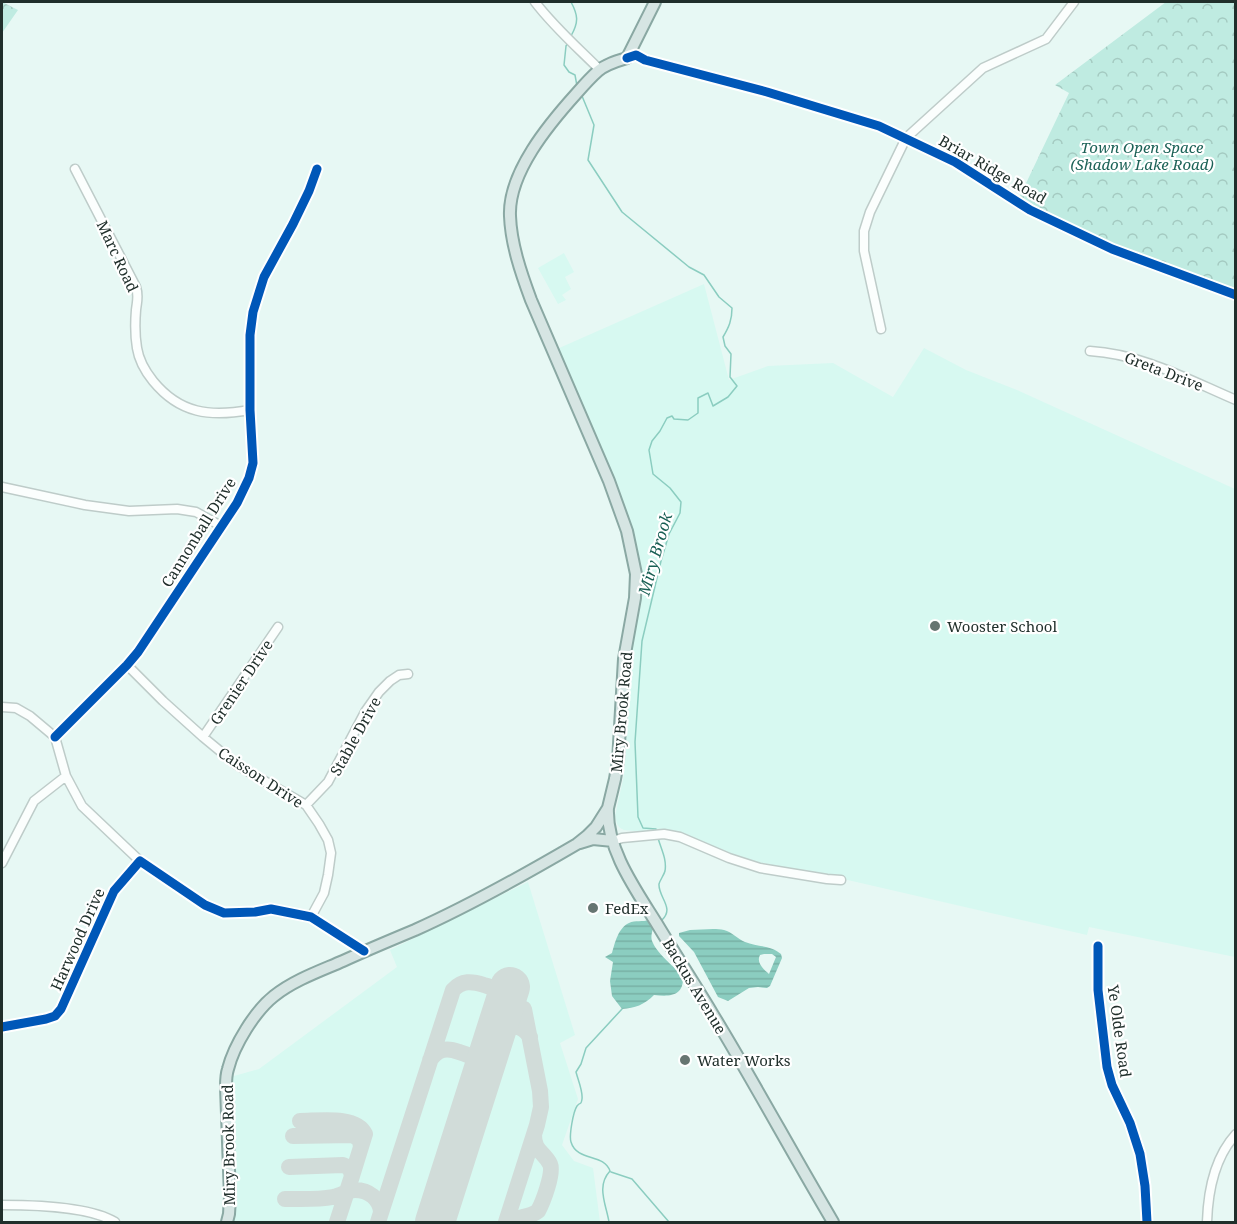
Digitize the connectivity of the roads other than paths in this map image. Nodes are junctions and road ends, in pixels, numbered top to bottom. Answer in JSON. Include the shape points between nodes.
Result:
{"nodes":[{"id":1,"x":535,"y":2,"type":"edge"},
{"id":2,"x":655,"y":2,"type":"edge"},
{"id":3,"x":1074,"y":2,"type":"edge"},
{"id":4,"x":627,"y":58,"type":"junction"},
{"id":5,"x":599,"y":69,"type":"junction"},
{"id":6,"x":906,"y":138,"type":"junction"},
{"id":7,"x":75,"y":168,"type":"dead end"},
{"id":8,"x":317,"y":169,"type":"dead end"},
{"id":9,"x":1236,"y":295,"type":"edge"},
{"id":10,"x":881,"y":329,"type":"dead end"},
{"id":11,"x":1090,"y":351,"type":"dead end"},
{"id":12,"x":1236,"y":399,"type":"edge"},
{"id":13,"x":250,"y":410,"type":"junction"},
{"id":14,"x":2,"y":487,"type":"edge"},
{"id":15,"x":221,"y":526,"type":"junction"},
{"id":16,"x":278,"y":627,"type":"dead end"},
{"id":17,"x":127,"y":665,"type":"junction"},
{"id":18,"x":408,"y":674,"type":"dead end"},
{"id":19,"x":2,"y":707,"type":"edge"},
{"id":20,"x":55,"y":737,"type":"junction"},
{"id":21,"x":203,"y":738,"type":"junction"},
{"id":22,"x":66,"y":776,"type":"junction"},
{"id":23,"x":306,"y":805,"type":"junction"},
{"id":24,"x":609,"y":808,"type":"junction"},
{"id":25,"x":613,"y":842,"type":"junction"},
{"id":26,"x":577,"y":844,"type":"junction"},
{"id":27,"x":140,"y":861,"type":"junction"},
{"id":28,"x":2,"y":863,"type":"edge"},
{"id":29,"x":841,"y":880,"type":"dead end"},
{"id":30,"x":310,"y":917,"type":"junction"},
{"id":31,"x":1098,"y":946,"type":"dead end"},
{"id":32,"x":364,"y":951,"type":"junction"},
{"id":33,"x":2,"y":1027,"type":"edge"},
{"id":34,"x":1236,"y":1134,"type":"edge"},
{"id":35,"x":2,"y":1205,"type":"edge"},
{"id":36,"x":115,"y":1222,"type":"edge"},
{"id":37,"x":227,"y":1222,"type":"edge"},
{"id":38,"x":833,"y":1222,"type":"edge"},
{"id":39,"x":1147,"y":1222,"type":"edge"},
{"id":40,"x":1207,"y":1222,"type":"edge"}],
"edges":[{"from":1,"to":5,"type":"street","via":[[562,35]]},
{"from":2,"to":4,"type":"main road"},
{"from":3,"to":6,"type":"street","via":[[1046,39],[983,68]]},
{"from":4,"to":5,"type":"main road","name":"Miry Brook Road"},
{"from":4,"to":6,"type":"street","name":"Briar Ridge Road","via":[[636,55],[767,92]]},
{"from":5,"to":24,"type":"main road","name":"Miry Brook Road","via":[[564,107],[521,168],[512,191],[510,215],[531,300],[609,481],[633,550],[635,598],[624,659],[618,761]]},
{"from":6,"to":9,"type":"street","name":"Briar Ridge Road","via":[[955,162],[1030,210],[1112,249]]},
{"from":6,"to":10,"type":"street","via":[[864,231],[864,251]]},
{"from":7,"to":13,"type":"street","name":"Marc Road","via":[[136,287],[137,349],[147,373],[167,396],[190,410]]},
{"from":8,"to":13,"type":"street","name":"Cannonball Drive","via":[[294,224],[264,277],[253,312]]},
{"from":11,"to":12,"type":"street","name":"Greta Drive","via":[[1139,360]]},
{"from":13,"to":15,"type":"street","name":"Cannonball Drive","via":[[253,463],[237,503]]},
{"from":14,"to":15,"type":"street","via":[[129,511],[196,512]]},
{"from":15,"to":17,"type":"street","name":"Cannonball Drive"},
{"from":16,"to":21,"type":"street","name":"Grenier Drive"},
{"from":17,"to":20,"type":"street","name":"Cannonball Drive"},
{"from":17,"to":21,"type":"street","name":"Caisson Drive"},
{"from":18,"to":23,"type":"street","name":"Stable Drive","via":[[399,675],[379,692],[328,782]]},
{"from":19,"to":20,"type":"street","via":[[16,708]]},
{"from":20,"to":22,"type":"street"},
{"from":21,"to":23,"type":"street","name":"Caisson Drive","via":[[237,765]]},
{"from":22,"to":27,"type":"street","via":[[82,806]]},
{"from":22,"to":28,"type":"street","via":[[34,801]]},
{"from":23,"to":30,"type":"street","name":"Caisson Drive","via":[[324,832],[331,853],[324,893]]},
{"from":24,"to":25,"type":"main road","name":"Backus Avenue"},
{"from":24,"to":26,"type":"main road","name":"Miry Brook Road"},
{"from":25,"to":26,"type":"main road","via":[[593,839]]},
{"from":25,"to":29,"type":"street","via":[[657,834],[680,837],[760,868]]},
{"from":25,"to":38,"type":"main road","name":"Backus Avenue","via":[[625,870]]},
{"from":26,"to":32,"type":"main road","name":"Miry Brook Road","via":[[468,904]]},
{"from":27,"to":30,"type":"street","via":[[205,905],[224,913],[272,909]]},
{"from":27,"to":33,"type":"street","name":"Harwood Drive","via":[[114,891],[61,1009],[46,1019]]},
{"from":30,"to":32,"type":"street"},
{"from":31,"to":39,"type":"street","name":"Ye Olde Road","via":[[1098,990],[1107,1067],[1140,1154]]},
{"from":32,"to":37,"type":"main road","name":"Miry Brook Road","via":[[273,997],[256,1014],[233,1054],[226,1087],[230,1197]]},
{"from":34,"to":40,"type":"street","via":[[1216,1166]]},
{"from":35,"to":36,"type":"street","via":[[67,1209]]}]}
